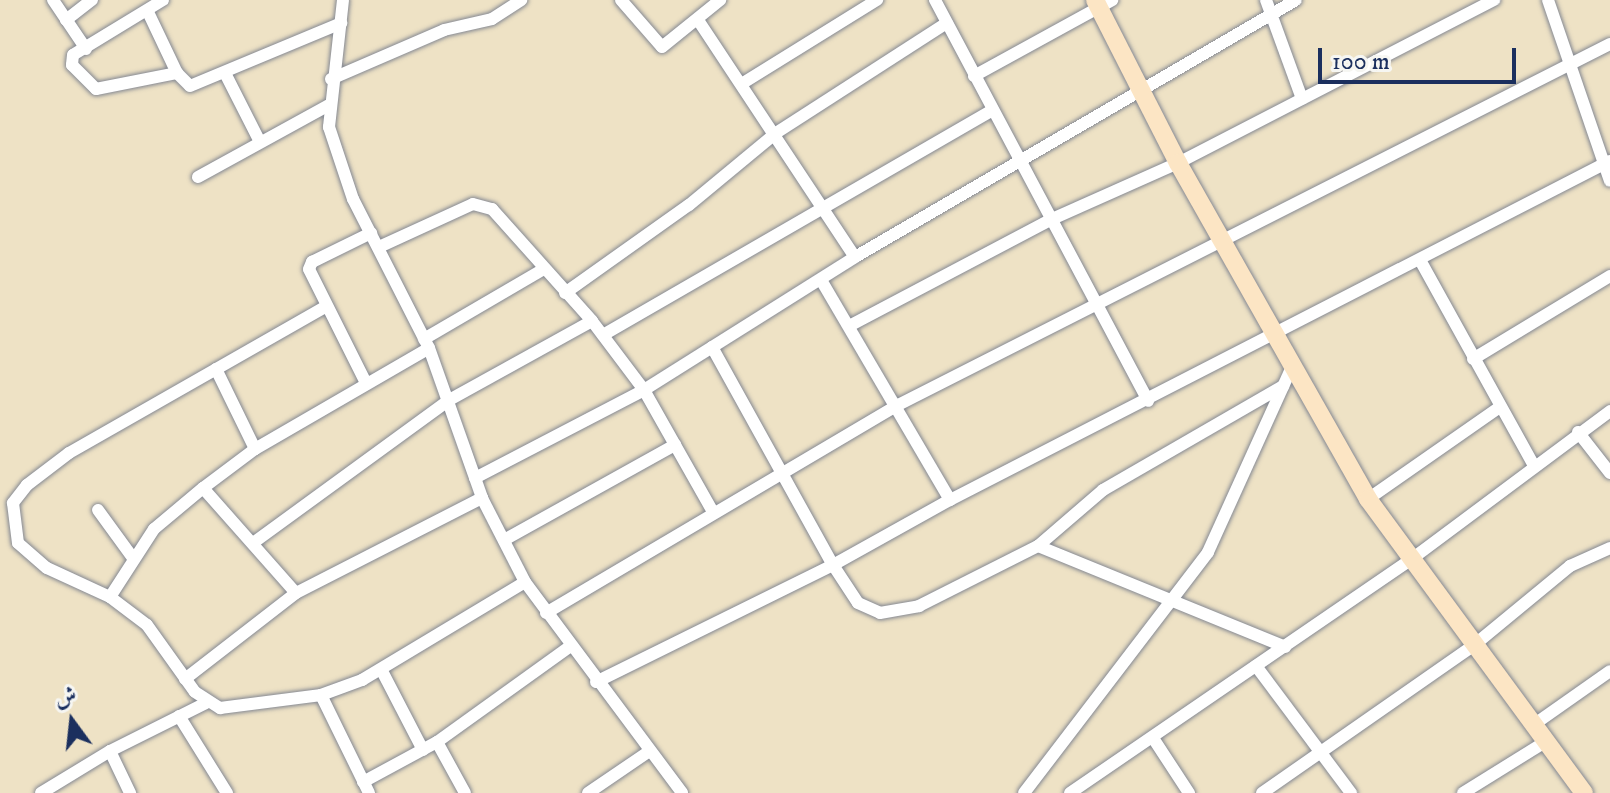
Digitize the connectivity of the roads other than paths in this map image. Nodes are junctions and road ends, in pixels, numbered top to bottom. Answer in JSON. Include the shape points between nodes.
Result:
{"nodes":[{"id":1,"x":53,"y":0,"type":"edge"},
{"id":2,"x":92,"y":0,"type":"edge"},
{"id":3,"x":163,"y":0,"type":"edge"},
{"id":4,"x":343,"y":0,"type":"edge"},
{"id":5,"x":521,"y":0,"type":"edge"},
{"id":6,"x":621,"y":0,"type":"edge"},
{"id":7,"x":720,"y":0,"type":"edge"},
{"id":8,"x":877,"y":0,"type":"edge"},
{"id":9,"x":935,"y":0,"type":"edge"},
{"id":10,"x":1266,"y":0,"type":"edge"},
{"id":11,"x":1296,"y":0,"type":"edge"},
{"id":12,"x":1494,"y":0,"type":"edge"},
{"id":13,"x":1548,"y":0,"type":"edge"},
{"id":14,"x":1102,"y":3,"type":"edge"},
{"id":15,"x":148,"y":12,"type":"junction"},
{"id":16,"x":1272,"y":15,"type":"junction"},
{"id":17,"x":66,"y":20,"type":"junction"},
{"id":18,"x":698,"y":20,"type":"junction"},
{"id":19,"x":341,"y":23,"type":"junction"},
{"id":20,"x":947,"y":23,"type":"junction"},
{"id":21,"x":1610,"y":44,"type":"edge"},
{"id":22,"x":86,"y":49,"type":"junction"},
{"id":23,"x":1570,"y":63,"type":"junction"},
{"id":24,"x":177,"y":73,"type":"junction"},
{"id":25,"x":226,"y":75,"type":"junction"},
{"id":26,"x":974,"y":76,"type":"junction"},
{"id":27,"x":331,"y":79,"type":"junction"},
{"id":28,"x":743,"y":83,"type":"junction"},
{"id":29,"x":1140,"y":92,"type":"junction"},
{"id":30,"x":1302,"y":99,"type":"junction"},
{"id":31,"x":329,"y":105,"type":"junction"},
{"id":32,"x":991,"y":111,"type":"junction"},
{"id":33,"x":776,"y":133,"type":"junction"},
{"id":34,"x":260,"y":142,"type":"junction"},
{"id":35,"x":1019,"y":160,"type":"junction"},
{"id":36,"x":1178,"y":163,"type":"junction"},
{"id":37,"x":1606,"y":163,"type":"edge"},
{"id":38,"x":198,"y":177,"type":"dead end"},
{"id":39,"x":1610,"y":181,"type":"edge"},
{"id":40,"x":825,"y":211,"type":"junction"},
{"id":41,"x":1052,"y":219,"type":"junction"},
{"id":42,"x":368,"y":228,"type":"junction"},
{"id":43,"x":1224,"y":241,"type":"junction"},
{"id":44,"x":379,"y":247,"type":"junction"},
{"id":45,"x":855,"y":257,"type":"junction"},
{"id":46,"x":1420,"y":260,"type":"junction"},
{"id":47,"x":544,"y":269,"type":"junction"},
{"id":48,"x":1610,"y":276,"type":"edge"},
{"id":49,"x":821,"y":280,"type":"junction"},
{"id":50,"x":565,"y":293,"type":"junction"},
{"id":51,"x":325,"y":307,"type":"junction"},
{"id":52,"x":1099,"y":307,"type":"junction"},
{"id":53,"x":592,"y":321,"type":"junction"},
{"id":54,"x":851,"y":325,"type":"junction"},
{"id":55,"x":1277,"y":334,"type":"junction"},
{"id":56,"x":603,"y":335,"type":"junction"},
{"id":57,"x":426,"y":344,"type":"junction"},
{"id":58,"x":712,"y":347,"type":"junction"},
{"id":59,"x":1473,"y":359,"type":"junction"},
{"id":60,"x":1293,"y":365,"type":"junction"},
{"id":61,"x":216,"y":369,"type":"junction"},
{"id":62,"x":366,"y":383,"type":"junction"},
{"id":63,"x":1283,"y":386,"type":"junction"},
{"id":64,"x":644,"y":390,"type":"junction"},
{"id":65,"x":449,"y":400,"type":"junction"},
{"id":66,"x":1148,"y":401,"type":"junction"},
{"id":67,"x":898,"y":405,"type":"junction"},
{"id":68,"x":1500,"y":407,"type":"junction"},
{"id":69,"x":1610,"y":411,"type":"edge"},
{"id":70,"x":1578,"y":432,"type":"junction"},
{"id":71,"x":675,"y":445,"type":"junction"},
{"id":72,"x":255,"y":449,"type":"junction"},
{"id":73,"x":1534,"y":466,"type":"junction"},
{"id":74,"x":780,"y":473,"type":"junction"},
{"id":75,"x":1610,"y":473,"type":"edge"},
{"id":76,"x":475,"y":478,"type":"junction"},
{"id":77,"x":203,"y":488,"type":"junction"},
{"id":78,"x":482,"y":498,"type":"junction"},
{"id":79,"x":1368,"y":499,"type":"junction"},
{"id":80,"x":950,"y":500,"type":"junction"},
{"id":81,"x":98,"y":510,"type":"dead end"},
{"id":82,"x":713,"y":512,"type":"junction"},
{"id":83,"x":504,"y":540,"type":"junction"},
{"id":84,"x":253,"y":543,"type":"junction"},
{"id":85,"x":1038,"y":546,"type":"junction"},
{"id":86,"x":1610,"y":548,"type":"edge"},
{"id":87,"x":133,"y":558,"type":"junction"},
{"id":88,"x":1409,"y":561,"type":"junction"},
{"id":89,"x":833,"y":565,"type":"junction"},
{"id":90,"x":525,"y":582,"type":"junction"},
{"id":91,"x":296,"y":593,"type":"junction"},
{"id":92,"x":110,"y":597,"type":"junction"},
{"id":93,"x":1172,"y":602,"type":"junction"},
{"id":94,"x":546,"y":613,"type":"junction"},
{"id":95,"x":1473,"y":646,"type":"junction"},
{"id":96,"x":569,"y":647,"type":"junction"},
{"id":97,"x":1285,"y":647,"type":"junction"},
{"id":98,"x":1256,"y":666,"type":"junction"},
{"id":99,"x":382,"y":671,"type":"junction"},
{"id":100,"x":1610,"y":671,"type":"edge"},
{"id":101,"x":185,"y":679,"type":"junction"},
{"id":102,"x":596,"y":682,"type":"junction"},
{"id":103,"x":321,"y":695,"type":"junction"},
{"id":104,"x":206,"y":703,"type":"junction"},
{"id":105,"x":179,"y":716,"type":"junction"},
{"id":106,"x":1532,"y":726,"type":"junction"},
{"id":107,"x":1153,"y":738,"type":"junction"},
{"id":108,"x":437,"y":742,"type":"junction"},
{"id":109,"x":1545,"y":742,"type":"junction"},
{"id":110,"x":1320,"y":749,"type":"junction"},
{"id":111,"x":423,"y":750,"type":"junction"},
{"id":112,"x":110,"y":751,"type":"junction"},
{"id":113,"x":648,"y":752,"type":"junction"},
{"id":114,"x":366,"y":788,"type":"edge"},
{"id":115,"x":41,"y":793,"type":"edge"},
{"id":116,"x":130,"y":793,"type":"edge"},
{"id":117,"x":227,"y":793,"type":"edge"},
{"id":118,"x":465,"y":793,"type":"edge"},
{"id":119,"x":588,"y":793,"type":"edge"},
{"id":120,"x":682,"y":793,"type":"edge"},
{"id":121,"x":1024,"y":793,"type":"edge"},
{"id":122,"x":1070,"y":793,"type":"edge"},
{"id":123,"x":1189,"y":793,"type":"edge"},
{"id":124,"x":1262,"y":793,"type":"edge"},
{"id":125,"x":1351,"y":793,"type":"edge"},
{"id":126,"x":1463,"y":793,"type":"edge"},
{"id":127,"x":1584,"y":793,"type":"edge"}],
"edges":[{"from":1,"to":17,"type":"street"},
{"from":2,"to":17,"type":"street"},
{"from":3,"to":15,"type":"street"},
{"from":4,"to":19,"type":"street"},
{"from":5,"to":27,"type":"street","via":[[492,19],[444,30]]},
{"from":6,"to":18,"type":"street","via":[[662,47]]},
{"from":7,"to":18,"type":"street"},
{"from":8,"to":28,"type":"street"},
{"from":9,"to":20,"type":"street"},
{"from":10,"to":16,"type":"street"},
{"from":11,"to":16,"type":"street"},
{"from":12,"to":30,"type":"street"},
{"from":13,"to":23,"type":"street"},
{"from":14,"to":26,"type":"street"},
{"from":14,"to":29,"type":"street"},
{"from":15,"to":22,"type":"street"},
{"from":15,"to":24,"type":"street"},
{"from":16,"to":29,"type":"street"},
{"from":16,"to":30,"type":"street"},
{"from":17,"to":22,"type":"street"},
{"from":18,"to":28,"type":"street"},
{"from":19,"to":25,"type":"street"},
{"from":19,"to":27,"type":"street"},
{"from":20,"to":26,"type":"street"},
{"from":20,"to":33,"type":"street"},
{"from":21,"to":23,"type":"street"},
{"from":22,"to":24,"type":"street","via":[[73,55],[72,65],[92,88]]},
{"from":23,"to":37,"type":"street"},
{"from":23,"to":43,"type":"street"},
{"from":24,"to":25,"type":"street","via":[[186,84],[197,86]]},
{"from":25,"to":34,"type":"street"},
{"from":26,"to":32,"type":"street"},
{"from":27,"to":31,"type":"street"},
{"from":28,"to":33,"type":"street"},
{"from":29,"to":35,"type":"street"},
{"from":29,"to":36,"type":"street"},
{"from":30,"to":36,"type":"street"},
{"from":31,"to":34,"type":"street"},
{"from":31,"to":42,"type":"street","via":[[334,148]]},
{"from":32,"to":35,"type":"street"},
{"from":32,"to":40,"type":"street"},
{"from":33,"to":40,"type":"street"},
{"from":33,"to":50,"type":"street","via":[[689,205]]},
{"from":34,"to":38,"type":"street"},
{"from":35,"to":41,"type":"street"},
{"from":35,"to":45,"type":"street"},
{"from":36,"to":41,"type":"street"},
{"from":36,"to":43,"type":"street"},
{"from":37,"to":39,"type":"street"},
{"from":37,"to":46,"type":"street"},
{"from":40,"to":45,"type":"street"},
{"from":40,"to":56,"type":"street"},
{"from":41,"to":52,"type":"street"},
{"from":41,"to":54,"type":"street"},
{"from":42,"to":44,"type":"street"},
{"from":42,"to":51,"type":"street","via":[[309,265]]},
{"from":43,"to":52,"type":"street"},
{"from":43,"to":55,"type":"street"},
{"from":44,"to":47,"type":"street","via":[[483,203]]},
{"from":44,"to":57,"type":"street"},
{"from":45,"to":49,"type":"street"},
{"from":46,"to":55,"type":"street"},
{"from":46,"to":59,"type":"street"},
{"from":47,"to":50,"type":"street"},
{"from":47,"to":57,"type":"street"},
{"from":48,"to":59,"type":"street"},
{"from":49,"to":54,"type":"street"},
{"from":49,"to":58,"type":"street"},
{"from":50,"to":53,"type":"street"},
{"from":51,"to":61,"type":"street"},
{"from":51,"to":62,"type":"street"},
{"from":52,"to":66,"type":"street"},
{"from":52,"to":67,"type":"street"},
{"from":53,"to":56,"type":"street"},
{"from":53,"to":65,"type":"street"},
{"from":54,"to":67,"type":"street"},
{"from":55,"to":60,"type":"street"},
{"from":55,"to":66,"type":"street"},
{"from":56,"to":64,"type":"street"},
{"from":57,"to":62,"type":"street"},
{"from":57,"to":65,"type":"street"},
{"from":58,"to":64,"type":"street"},
{"from":58,"to":74,"type":"street"},
{"from":59,"to":68,"type":"street"},
{"from":60,"to":63,"type":"street"},
{"from":60,"to":79,"type":"street"},
{"from":61,"to":72,"type":"street"},
{"from":61,"to":92,"type":"street","via":[[69,453],[27,485],[13,503],[18,543],[31,556]]},
{"from":62,"to":72,"type":"street"},
{"from":63,"to":85,"type":"street","via":[[1096,494]]},
{"from":63,"to":93,"type":"street","via":[[1208,552]]},
{"from":64,"to":71,"type":"street"},
{"from":64,"to":76,"type":"street"},
{"from":65,"to":76,"type":"street"},
{"from":65,"to":84,"type":"street"},
{"from":66,"to":80,"type":"street"},
{"from":67,"to":74,"type":"street"},
{"from":67,"to":80,"type":"street"},
{"from":68,"to":73,"type":"street"},
{"from":68,"to":79,"type":"street"},
{"from":69,"to":70,"type":"street"},
{"from":70,"to":73,"type":"street"},
{"from":70,"to":75,"type":"street"},
{"from":71,"to":82,"type":"street"},
{"from":71,"to":83,"type":"street"},
{"from":72,"to":77,"type":"street"},
{"from":73,"to":88,"type":"street"},
{"from":74,"to":82,"type":"street"},
{"from":74,"to":89,"type":"street"},
{"from":76,"to":78,"type":"street"},
{"from":77,"to":84,"type":"street"},
{"from":77,"to":87,"type":"street","via":[[154,529]]},
{"from":78,"to":83,"type":"street"},
{"from":78,"to":91,"type":"street"},
{"from":79,"to":88,"type":"street"},
{"from":80,"to":89,"type":"street"},
{"from":81,"to":87,"type":"street"},
{"from":82,"to":94,"type":"street"},
{"from":83,"to":90,"type":"street"},
{"from":84,"to":91,"type":"street"},
{"from":85,"to":89,"type":"street","via":[[897,614],[870,611],[858,603]]},
{"from":85,"to":93,"type":"street"},
{"from":86,"to":95,"type":"street","via":[[1570,566]]},
{"from":87,"to":92,"type":"street"},
{"from":88,"to":95,"type":"street"},
{"from":88,"to":97,"type":"street"},
{"from":89,"to":102,"type":"street"},
{"from":90,"to":94,"type":"street"},
{"from":90,"to":99,"type":"street"},
{"from":91,"to":101,"type":"street"},
{"from":92,"to":101,"type":"street","via":[[147,625]]},
{"from":93,"to":97,"type":"street"},
{"from":93,"to":121,"type":"street"},
{"from":94,"to":96,"type":"street"},
{"from":95,"to":106,"type":"street"},
{"from":95,"to":110,"type":"street"},
{"from":96,"to":102,"type":"street"},
{"from":96,"to":108,"type":"street"},
{"from":97,"to":98,"type":"street"},
{"from":98,"to":107,"type":"street"},
{"from":98,"to":110,"type":"street"},
{"from":99,"to":103,"type":"street"},
{"from":99,"to":111,"type":"street"},
{"from":100,"to":106,"type":"street"},
{"from":101,"to":104,"type":"street"},
{"from":102,"to":113,"type":"street"},
{"from":103,"to":104,"type":"street","via":[[220,708]]},
{"from":103,"to":114,"type":"street"},
{"from":104,"to":105,"type":"street"},
{"from":105,"to":112,"type":"street"},
{"from":105,"to":117,"type":"street"},
{"from":106,"to":109,"type":"street"},
{"from":107,"to":122,"type":"street"},
{"from":107,"to":123,"type":"street"},
{"from":108,"to":111,"type":"street"},
{"from":108,"to":118,"type":"street"},
{"from":109,"to":126,"type":"street"},
{"from":109,"to":127,"type":"street"},
{"from":110,"to":124,"type":"street"},
{"from":110,"to":125,"type":"street"},
{"from":111,"to":114,"type":"street"},
{"from":112,"to":115,"type":"street"},
{"from":112,"to":116,"type":"street"},
{"from":113,"to":119,"type":"street"},
{"from":113,"to":120,"type":"street"}]}
